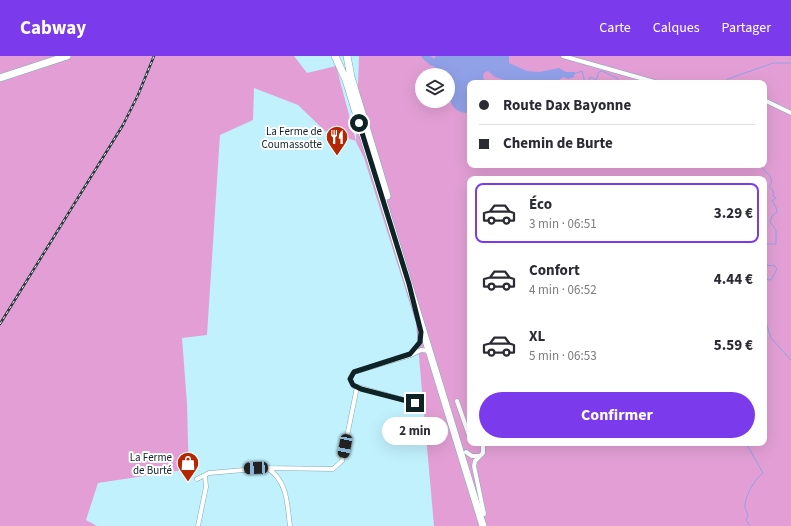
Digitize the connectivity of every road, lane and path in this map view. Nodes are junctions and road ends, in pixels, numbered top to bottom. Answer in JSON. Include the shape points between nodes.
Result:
{"nodes":[{"id":1,"x":57,"y":56,"type":"edge"},
{"id":2,"x":67,"y":56,"type":"edge"},
{"id":3,"x":335,"y":56,"type":"edge"},
{"id":4,"x":347,"y":56,"type":"edge"},
{"id":5,"x":563,"y":56,"type":"edge"},
{"id":6,"x":0,"y":76,"type":"edge"},
{"id":7,"x":647,"y":80,"type":"edge"},
{"id":8,"x":767,"y":101,"type":"edge"},
{"id":9,"x":791,"y":113,"type":"edge"},
{"id":10,"x":409,"y":284,"type":"junction"},
{"id":11,"x":430,"y":351,"type":"junction"},
{"id":12,"x":406,"y":356,"type":"junction"},
{"id":13,"x":357,"y":387,"type":"junction"},
{"id":14,"x":457,"y":401,"type":"dead end"},
{"id":15,"x":415,"y":403,"type":"dead end"},
{"id":16,"x":467,"y":429,"type":"edge"},
{"id":17,"x":483,"y":446,"type":"edge"},
{"id":18,"x":466,"y":452,"type":"junction"},
{"id":19,"x":481,"y":456,"type":"junction"},
{"id":20,"x":267,"y":468,"type":"junction"},
{"id":21,"x":205,"y":474,"type":"junction"},
{"id":22,"x":197,"y":478,"type":"dead end"},
{"id":23,"x":484,"y":514,"type":"junction"},
{"id":24,"x":198,"y":526,"type":"edge"},
{"id":25,"x":290,"y":526,"type":"edge"},
{"id":26,"x":483,"y":526,"type":"edge"},
{"id":27,"x":488,"y":526,"type":"edge"}],
"edges":[{"from":1,"to":6,"type":"main road"},
{"from":2,"to":6,"type":"main road"},
{"from":3,"to":10,"type":"main road","via":[[346,80]]},
{"from":4,"to":18,"type":"main road","via":[[351,77]]},
{"from":5,"to":7,"type":"street"},
{"from":8,"to":9,"type":"street"},
{"from":10,"to":11,"type":"main road"},
{"from":10,"to":12,"type":"street","via":[[421,336],[415,350]]},
{"from":11,"to":12,"type":"street","via":[[421,350]]},
{"from":11,"to":26,"type":"main road"},
{"from":12,"to":13,"type":"street","via":[[354,372],[350,379]]},
{"from":13,"to":15,"type":"street"},
{"from":13,"to":20,"type":"street","via":[[342,461],[339,465],[333,469]]},
{"from":14,"to":16,"type":"street"},
{"from":17,"to":19,"type":"street"},
{"from":18,"to":19,"type":"street","via":[[472,456]]},
{"from":18,"to":23,"type":"main road"},
{"from":19,"to":23,"type":"street","via":[[475,461],[474,466]]},
{"from":20,"to":21,"type":"street"},
{"from":20,"to":25,"type":"street","via":[[285,489]]},
{"from":21,"to":22,"type":"street"},
{"from":21,"to":24,"type":"street","via":[[206,487]]},
{"from":23,"to":27,"type":"main road"}]}
